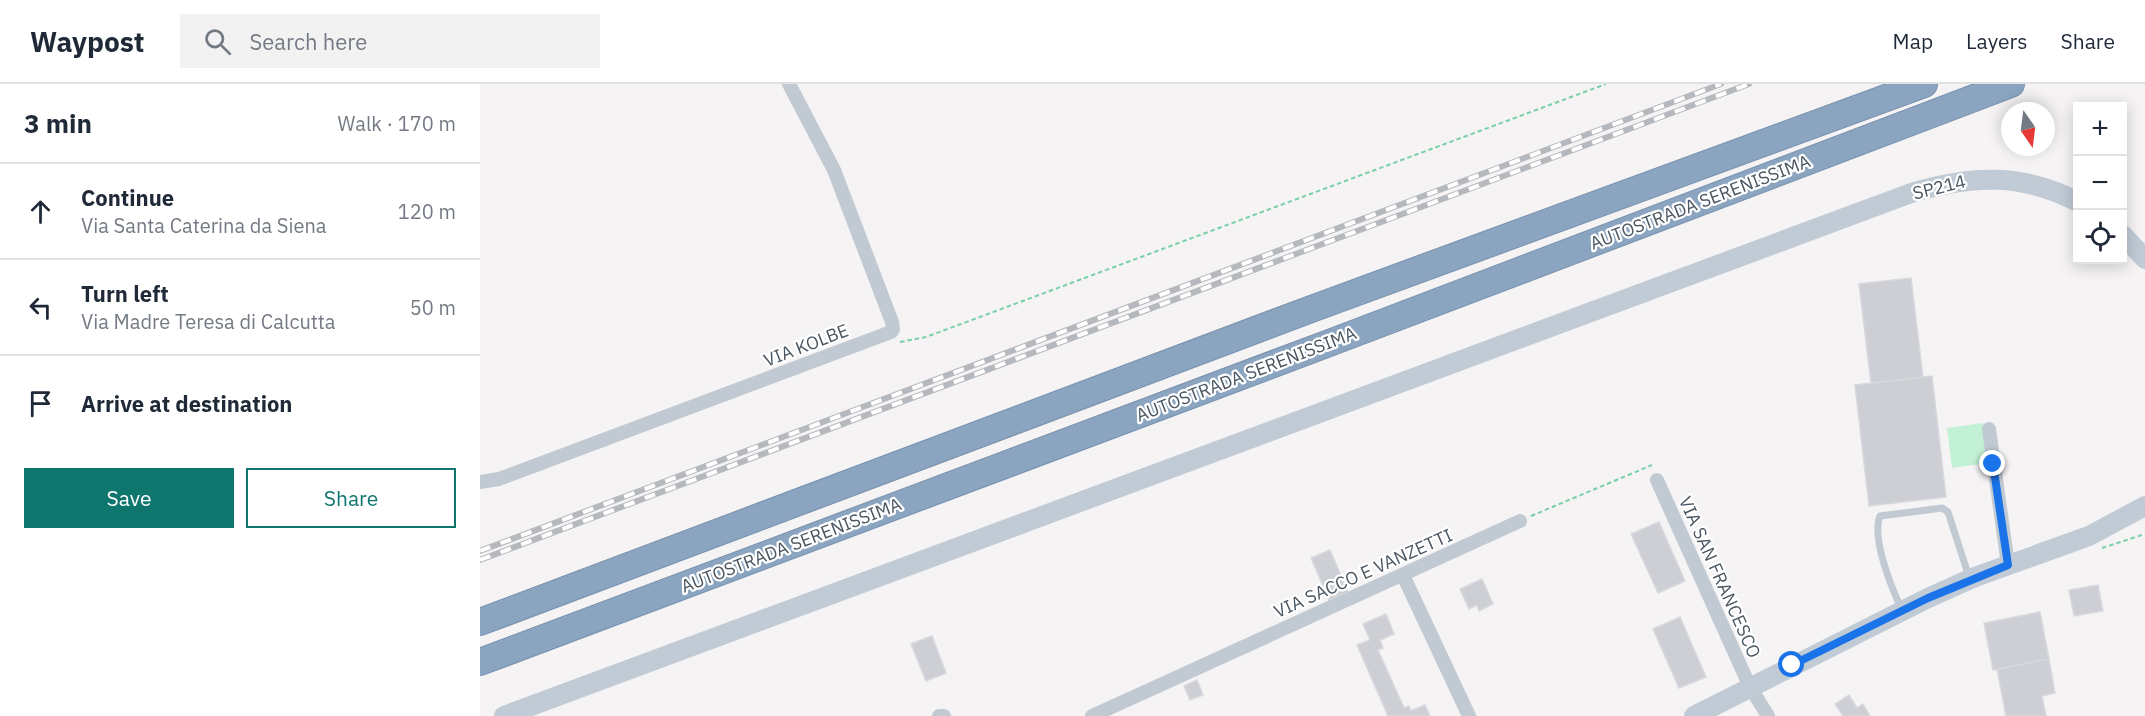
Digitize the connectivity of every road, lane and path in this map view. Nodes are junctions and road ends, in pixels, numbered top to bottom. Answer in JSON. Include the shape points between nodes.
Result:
{"nodes":[{"id":1,"x":789,"y":84,"type":"edge"},
{"id":2,"x":1606,"y":84,"type":"edge"},
{"id":3,"x":1924,"y":84,"type":"edge"},
{"id":4,"x":2011,"y":84,"type":"edge"},
{"id":5,"x":2073,"y":199,"type":"edge"},
{"id":6,"x":2127,"y":239,"type":"edge"},
{"id":7,"x":2145,"y":259,"type":"edge"},
{"id":8,"x":894,"y":343,"type":"dead end"},
{"id":9,"x":1989,"y":429,"type":"dead end"},
{"id":10,"x":1652,"y":465,"type":"dead end"},
{"id":11,"x":1657,"y":480,"type":"dead end"},
{"id":12,"x":480,"y":482,"type":"edge"},
{"id":13,"x":2141,"y":506,"type":"edge"},
{"id":14,"x":1520,"y":521,"type":"joint"},
{"id":15,"x":2008,"y":565,"type":"junction"},
{"id":16,"x":1402,"y":575,"type":"junction"},
{"id":17,"x":1969,"y":580,"type":"junction"},
{"id":18,"x":1902,"y":610,"type":"junction"},
{"id":19,"x":480,"y":622,"type":"edge"},
{"id":20,"x":480,"y":662,"type":"edge"},
{"id":21,"x":1750,"y":687,"type":"junction"},
{"id":22,"x":504,"y":716,"type":"edge"},
{"id":23,"x":939,"y":716,"type":"edge"},
{"id":24,"x":944,"y":716,"type":"edge"},
{"id":25,"x":1092,"y":716,"type":"edge"},
{"id":26,"x":1469,"y":716,"type":"edge"},
{"id":27,"x":1694,"y":716,"type":"edge"},
{"id":28,"x":1768,"y":716,"type":"edge"}],
"edges":[{"from":1,"to":12,"type":"street","name":"VIA KOLBE","via":[[834,170],[892,322],[891,332],[499,479]]},
{"from":2,"to":8,"type":"path","via":[[938,333]]},
{"from":3,"to":19,"type":"highway","name":"AUTOSTRADA SERENISSIMA","via":[[1314,308]]},
{"from":4,"to":20,"type":"highway","name":"AUTOSTRADA SERENISSIMA"},
{"from":5,"to":22,"type":"street","name":"SP214","number":"SP214","via":[[2032,183],[2006,179],[1945,183],[1914,192]]},
{"from":6,"to":7,"type":"street"},
{"from":9,"to":15,"type":"street"},
{"from":10,"to":14,"type":"path"},
{"from":11,"to":21,"type":"street","name":"VIA SAN FRANCESCO"},
{"from":13,"to":15,"type":"street","via":[[2089,536]]},
{"from":14,"to":16,"type":"street","name":"VIA SACCO E VANZETTI"},
{"from":15,"to":17,"type":"street"},
{"from":16,"to":25,"type":"street","name":"VIA SACCO E VANZETTI"},
{"from":16,"to":26,"type":"street"},
{"from":17,"to":18,"type":"street"},
{"from":17,"to":18,"type":"lane","via":[[1948,512],[1942,508],[1880,516],[1876,531],[1891,587]]},
{"from":18,"to":21,"type":"street"},
{"from":21,"to":27,"type":"street"},
{"from":21,"to":28,"type":"street","name":"VIA SAN FRANCESCO"},
{"from":23,"to":24,"type":"street"}]}
